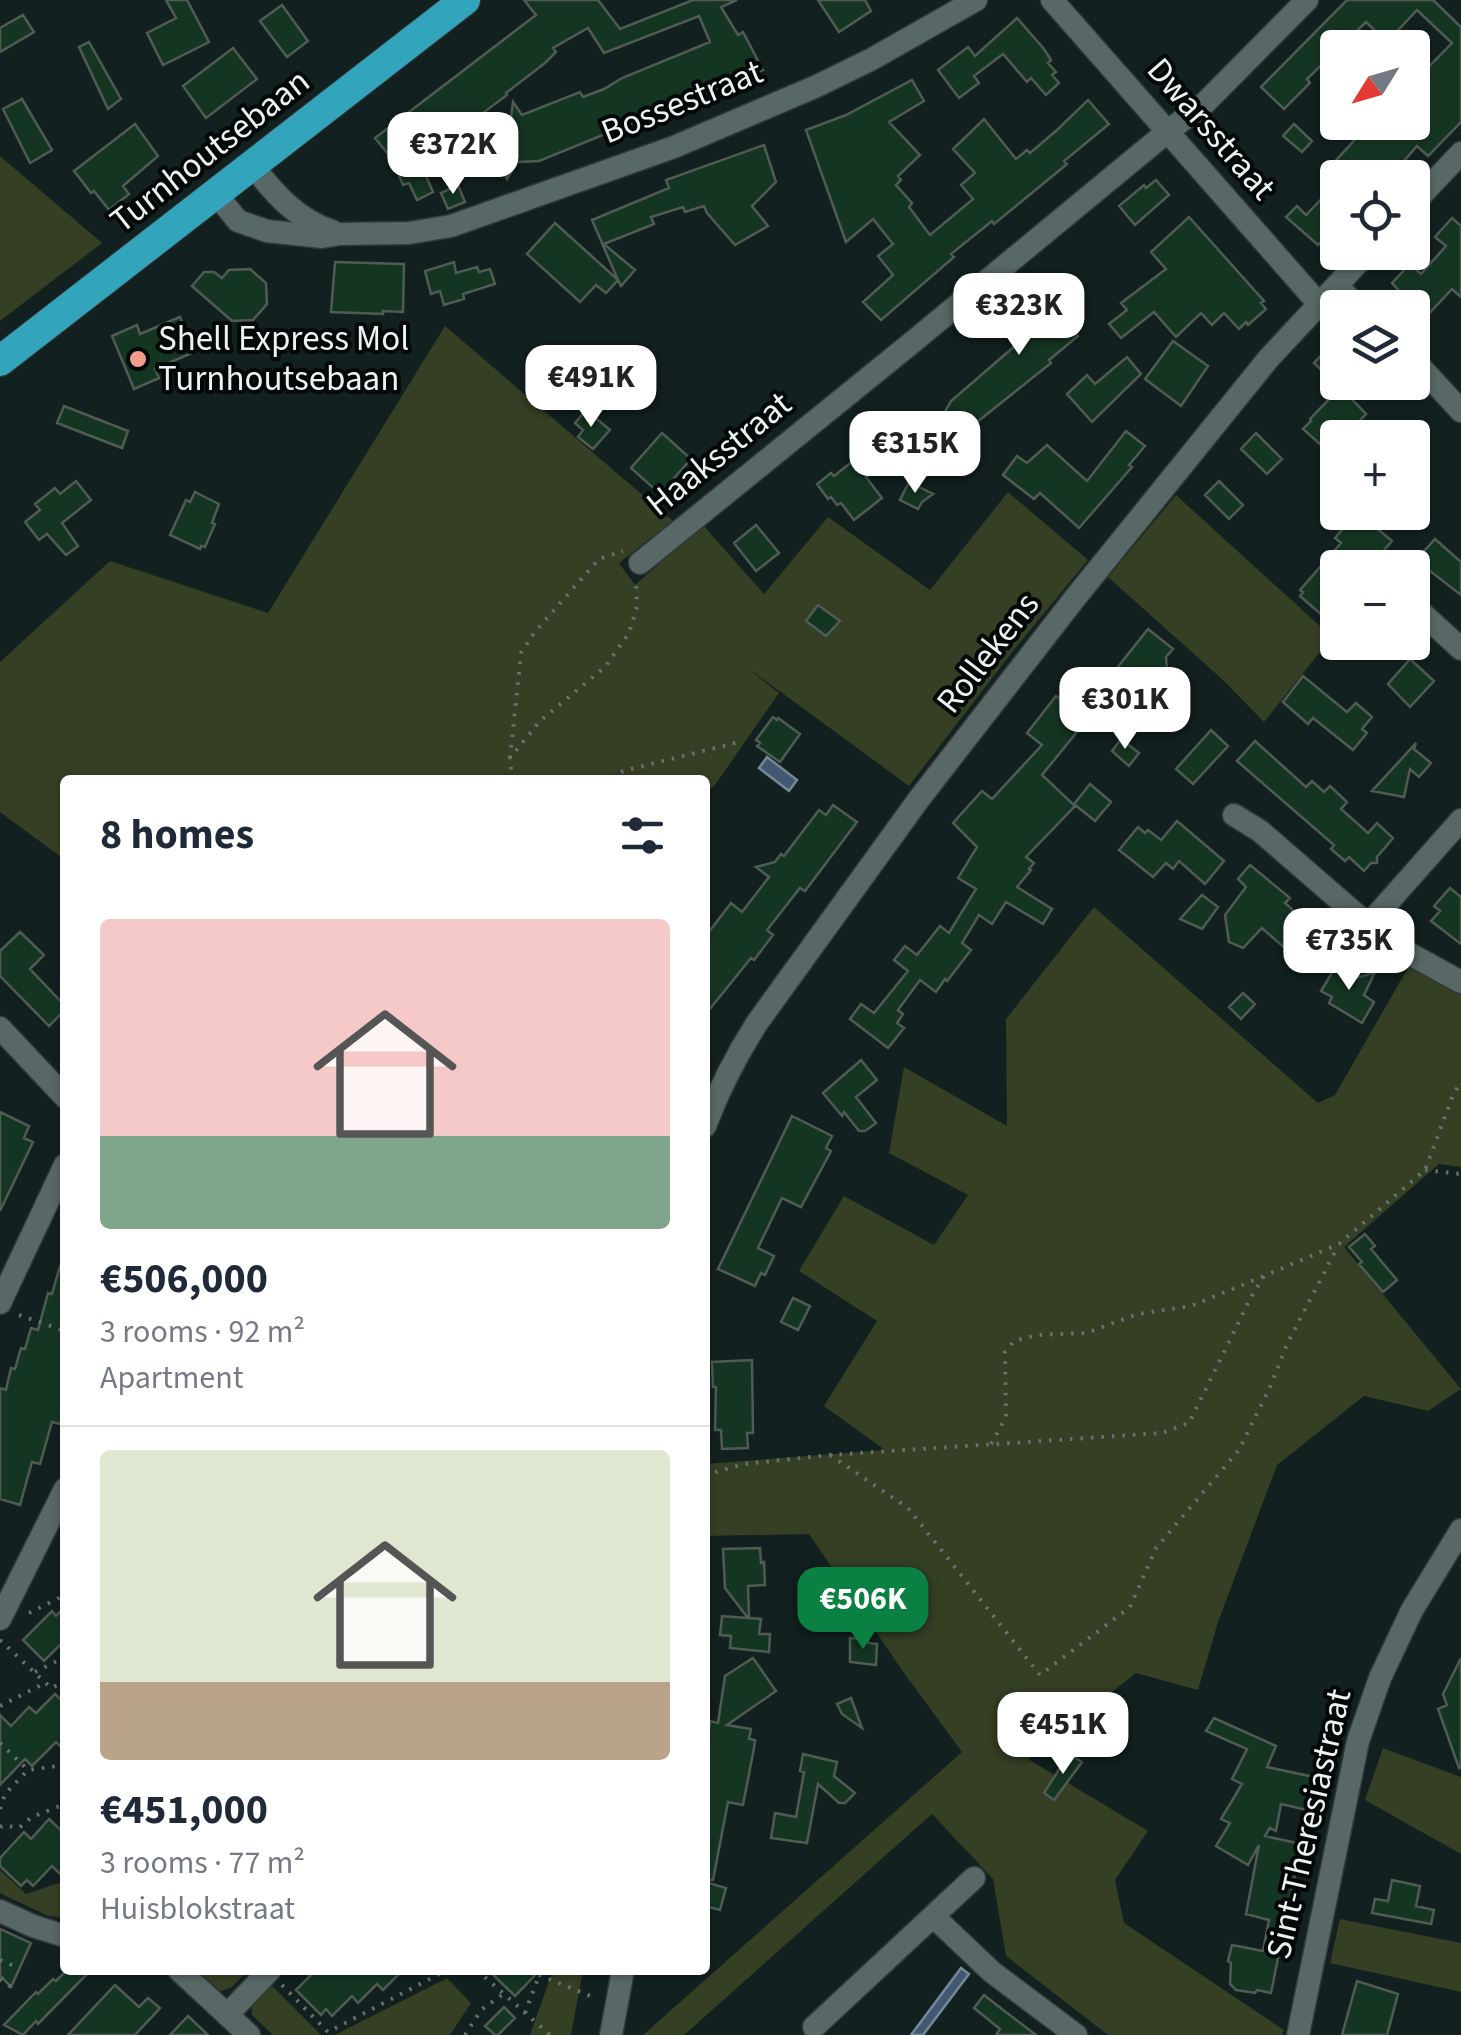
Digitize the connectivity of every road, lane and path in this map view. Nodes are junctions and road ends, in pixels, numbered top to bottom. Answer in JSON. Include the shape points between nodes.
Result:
{"nodes":[{"id":1,"x":465,"y":0,"type":"edge"},
{"id":2,"x":976,"y":0,"type":"edge"},
{"id":3,"x":1052,"y":0,"type":"edge"},
{"id":4,"x":1307,"y":0,"type":"edge"},
{"id":5,"x":1167,"y":132,"type":"junction"},
{"id":6,"x":1461,"y":153,"type":"edge"},
{"id":7,"x":252,"y":165,"type":"junction"},
{"id":8,"x":1430,"y":186,"type":"edge"},
{"id":9,"x":215,"y":194,"type":"junction"},
{"id":10,"x":340,"y":234,"type":"junction"},
{"id":11,"x":1352,"y":270,"type":"edge"},
{"id":12,"x":1337,"y":286,"type":"junction"},
{"id":13,"x":1341,"y":290,"type":"edge"},
{"id":14,"x":1319,"y":304,"type":"junction"},
{"id":15,"x":0,"y":361,"type":"edge"},
{"id":16,"x":1430,"y":377,"type":"edge"},
{"id":17,"x":1461,"y":411,"type":"edge"},
{"id":18,"x":640,"y":563,"type":"junction"},
{"id":19,"x":1430,"y":621,"type":"edge"},
{"id":20,"x":1461,"y":649,"type":"edge"},
{"id":21,"x":739,"y":742,"type":"dead end"},
{"id":22,"x":510,"y":758,"type":"junction"},
{"id":23,"x":512,"y":775,"type":"edge"},
{"id":24,"x":619,"y":775,"type":"edge"},
{"id":25,"x":1234,"y":815,"type":"dead end"},
{"id":26,"x":1461,"y":820,"type":"edge"},
{"id":27,"x":1368,"y":925,"type":"junction"},
{"id":28,"x":1461,"y":982,"type":"edge"},
{"id":29,"x":0,"y":1028,"type":"edge"},
{"id":30,"x":1461,"y":1082,"type":"edge"},
{"id":31,"x":60,"y":1092,"type":"edge"},
{"id":32,"x":710,"y":1114,"type":"edge"},
{"id":33,"x":1425,"y":1170,"type":"junction"},
{"id":34,"x":1461,"y":1174,"type":"edge"},
{"id":35,"x":60,"y":1178,"type":"edge"},
{"id":36,"x":1339,"y":1244,"type":"junction"},
{"id":37,"x":1264,"y":1276,"type":"junction"},
{"id":38,"x":8,"y":1309,"type":"edge"},
{"id":39,"x":60,"y":1329,"type":"edge"},
{"id":40,"x":990,"y":1445,"type":"junction"},
{"id":41,"x":830,"y":1455,"type":"junction"},
{"id":42,"x":710,"y":1474,"type":"edge"},
{"id":43,"x":60,"y":1502,"type":"edge"},
{"id":44,"x":1461,"y":1530,"type":"edge"},
{"id":45,"x":60,"y":1597,"type":"edge"},
{"id":46,"x":3,"y":1613,"type":"edge"},
{"id":47,"x":0,"y":1640,"type":"edge"},
{"id":48,"x":60,"y":1660,"type":"edge"},
{"id":49,"x":35,"y":1672,"type":"junction"},
{"id":50,"x":46,"y":1683,"type":"junction"},
{"id":51,"x":60,"y":1684,"type":"edge"},
{"id":52,"x":0,"y":1706,"type":"edge"},
{"id":53,"x":0,"y":1743,"type":"edge"},
{"id":54,"x":60,"y":1765,"type":"edge"},
{"id":55,"x":28,"y":1770,"type":"junction"},
{"id":56,"x":60,"y":1806,"type":"edge"},
{"id":57,"x":0,"y":1809,"type":"edge"},
{"id":58,"x":0,"y":1827,"type":"edge"},
{"id":59,"x":974,"y":1878,"type":"dead end"},
{"id":60,"x":0,"y":1911,"type":"edge"},
{"id":61,"x":933,"y":1916,"type":"junction"},
{"id":62,"x":60,"y":1934,"type":"edge"},
{"id":63,"x":0,"y":1960,"type":"edge"},
{"id":64,"x":19,"y":1968,"type":"dead end"},
{"id":65,"x":184,"y":1975,"type":"edge"},
{"id":66,"x":265,"y":1975,"type":"edge"},
{"id":67,"x":273,"y":1975,"type":"edge"},
{"id":68,"x":437,"y":1975,"type":"edge"},
{"id":69,"x":482,"y":1975,"type":"edge"},
{"id":70,"x":539,"y":1975,"type":"edge"},
{"id":71,"x":545,"y":1975,"type":"edge"},
{"id":72,"x":622,"y":1975,"type":"edge"},
{"id":73,"x":0,"y":1979,"type":"edge"},
{"id":74,"x":18,"y":1987,"type":"dead end"},
{"id":75,"x":503,"y":1994,"type":"junction"},
{"id":76,"x":616,"y":2006,"type":"junction"},
{"id":77,"x":525,"y":2013,"type":"junction"},
{"id":78,"x":227,"y":2015,"type":"junction"},
{"id":79,"x":814,"y":2027,"type":"dead end"},
{"id":80,"x":249,"y":2035,"type":"edge"},
{"id":81,"x":465,"y":2035,"type":"edge"},
{"id":82,"x":550,"y":2035,"type":"edge"},
{"id":83,"x":611,"y":2035,"type":"edge"},
{"id":84,"x":1076,"y":2035,"type":"edge"},
{"id":85,"x":1298,"y":2035,"type":"edge"}],
"edges":[{"from":1,"to":7,"type":"main road","name":"Turnhoutsebaan"},
{"from":2,"to":10,"type":"street","name":"Bossestraat","via":[[817,86],[674,147],[451,226]]},
{"from":3,"to":5,"type":"street","name":"Dwarsstraat"},
{"from":4,"to":5,"type":"street","name":"Haaksstraat","via":[[1205,104]]},
{"from":5,"to":14,"type":"street","name":"Dwarsstraat"},
{"from":5,"to":18,"type":"street","name":"Haaksstraat"},
{"from":6,"to":8,"type":"street"},
{"from":7,"to":9,"type":"main road","name":"Turnhoutsebaan"},
{"from":7,"to":10,"type":"street","name":"Bossestraat","via":[[294,212]]},
{"from":9,"to":10,"type":"street","name":"Bossestraat","via":[[238,221],[268,231]]},
{"from":9,"to":15,"type":"main road","name":"Turnhoutsebaan"},
{"from":11,"to":12,"type":"street","name":"Rollekens"},
{"from":12,"to":13,"type":"street"},
{"from":12,"to":14,"type":"street","name":"Rollekens"},
{"from":14,"to":32,"type":"street","name":"Rollekens","via":[[919,799],[757,1023]]},
{"from":16,"to":17,"type":"street"},
{"from":18,"to":22,"type":"path","via":[[629,634],[605,667],[540,721]]},
{"from":18,"to":22,"type":"path","via":[[624,550],[599,560],[521,653]]},
{"from":19,"to":20,"type":"street"},
{"from":21,"to":24,"type":"path"},
{"from":22,"to":23,"type":"path"},
{"from":25,"to":27,"type":"street"},
{"from":26,"to":27,"type":"street"},
{"from":27,"to":28,"type":"street"},
{"from":29,"to":31,"type":"street"},
{"from":30,"to":33,"type":"path"},
{"from":33,"to":34,"type":"path"},
{"from":33,"to":36,"type":"path"},
{"from":35,"to":38,"type":"street"},
{"from":36,"to":37,"type":"path"},
{"from":36,"to":41,"type":"path","via":[[1239,1450],[1156,1548],[1130,1607],[1040,1675],[908,1508]]},
{"from":37,"to":40,"type":"path","via":[[1189,1423],[1162,1433]]},
{"from":37,"to":40,"type":"path","via":[[1190,1306],[1086,1332],[1014,1341],[1005,1352],[1006,1417]]},
{"from":38,"to":39,"type":"path"},
{"from":40,"to":41,"type":"path"},
{"from":41,"to":42,"type":"path"},
{"from":43,"to":46,"type":"street"},
{"from":44,"to":85,"type":"street","name":"Sint-Theresiastraat","via":[[1412,1610],[1358,1741]]},
{"from":45,"to":46,"type":"path","via":[[21,1616]]},
{"from":47,"to":49,"type":"path"},
{"from":48,"to":49,"type":"path"},
{"from":49,"to":50,"type":"path"},
{"from":50,"to":51,"type":"path"},
{"from":50,"to":52,"type":"path"},
{"from":53,"to":55,"type":"path"},
{"from":54,"to":55,"type":"path"},
{"from":55,"to":57,"type":"path"},
{"from":56,"to":58,"type":"path","via":[[20,1828]]},
{"from":59,"to":61,"type":"street"},
{"from":60,"to":62,"type":"street"},
{"from":61,"to":79,"type":"street"},
{"from":61,"to":84,"type":"street","via":[[992,1972]]},
{"from":63,"to":64,"type":"path"},
{"from":65,"to":78,"type":"street"},
{"from":66,"to":78,"type":"street"},
{"from":67,"to":68,"type":"path","via":[[328,2032]]},
{"from":69,"to":75,"type":"path"},
{"from":70,"to":77,"type":"path"},
{"from":71,"to":76,"type":"path"},
{"from":72,"to":76,"type":"street"},
{"from":73,"to":74,"type":"path"},
{"from":75,"to":77,"type":"path"},
{"from":75,"to":81,"type":"path","via":[[481,2010]]},
{"from":76,"to":83,"type":"street"},
{"from":77,"to":82,"type":"path"},
{"from":78,"to":80,"type":"street"}]}
